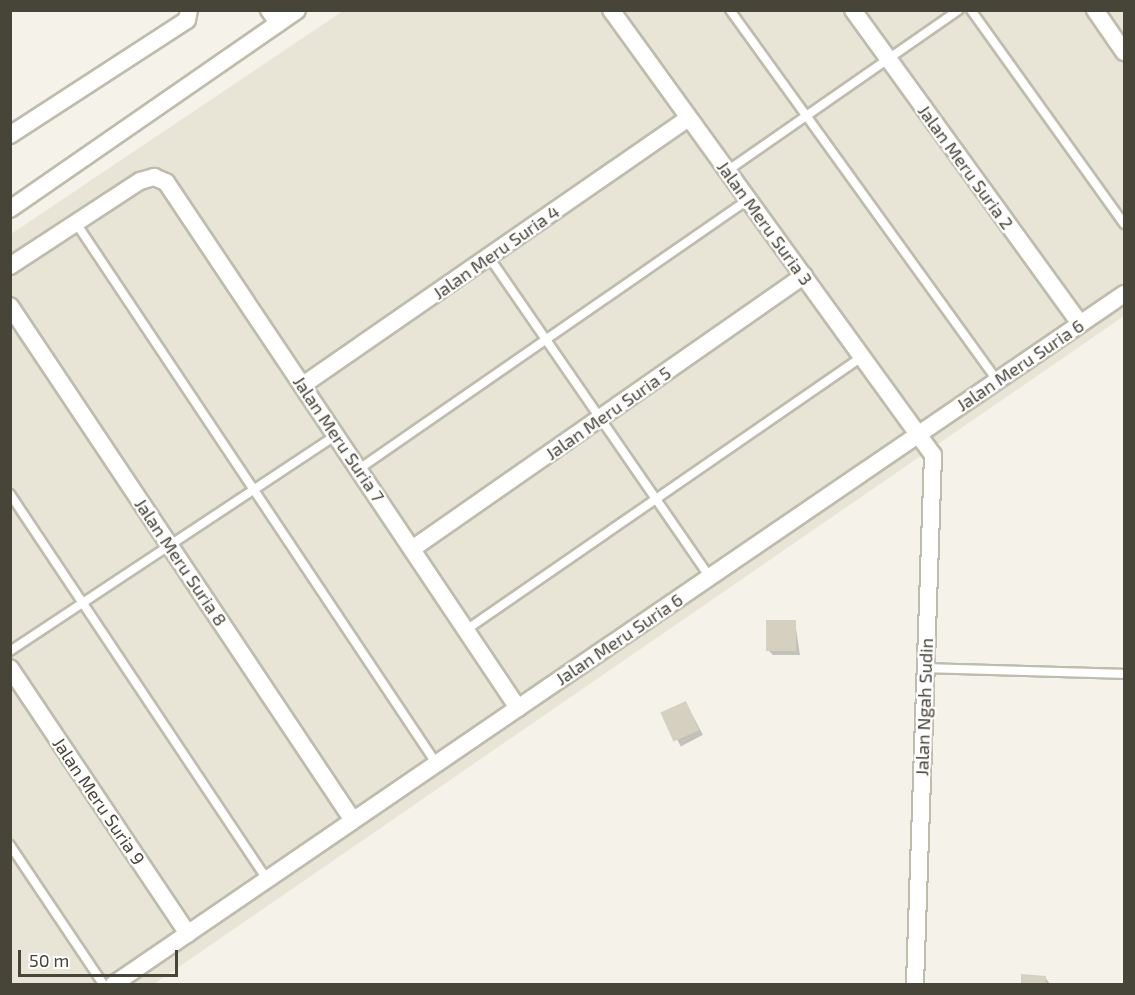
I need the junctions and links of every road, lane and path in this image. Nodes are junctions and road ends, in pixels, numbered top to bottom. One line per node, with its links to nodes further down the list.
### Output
1 (297, 10): 9 (street)
2 (611, 10): 13 (street, Jalan Meru Suria 3)
3 (730, 10): 12 (lane)
4 (853, 10): 11 (street, Jalan Meru Suria 2)
5 (959, 10): 11 (lane)
6 (971, 10): 19 (lane)
7 (1095, 10): 10 (street)
8 (188, 15): 14 (street)
9 (274, 17): 17 (street)
10 (1125, 52)
11 (888, 59): 12 (lane); 25 (street, Jalan Meru Suria 2)
12 (807, 116): 15 (lane); 28 (lane)
13 (689, 118): 15 (street, Jalan Meru Suria 3); 20 (street, Jalan Meru Suria 4)
14 (10, 135)
15 (727, 171): 16 (street, Jalan Meru Suria 3)
16 (748, 200): 22 (street, Jalan Meru Suria 3); 26 (lane)
17 (10, 209)
18 (76, 223): 21 (street); 29 (street, Jalan Meru Suria 7); 34 (lane)
19 (1125, 224)
20 (489, 257): 26 (lane); 29 (street, Jalan Meru Suria 4)
21 (10, 266)
22 (804, 276): 27 (street, Jalan Meru Suria 3); 30 (street, Jalan Meru Suria 5)
23 (1125, 294): 25 (street, Jalan Meru Suria 6)
24 (10, 306): 37 (street, Jalan Meru Suria 8)
25 (1080, 324): 28 (street, Jalan Meru Suria 6)
26 (546, 340): 30 (lane); 33 (lane)
27 (862, 357): 32 (street, Jalan Meru Suria 3); 36 (lane)
28 (998, 381): 32 (street, Jalan Meru Suria 6)
29 (303, 385): 31 (street, Jalan Meru Suria 7)
30 (600, 418): 36 (lane); 38 (street, Jalan Meru Suria 5)
31 (337, 435): 33 (street, Jalan Meru Suria 7); 34 (lane)
32 (919, 435): 39 (street, Jalan Meru Suria 6); 44 (street, Jalan Ngah Sudin)
33 (359, 470): 38 (street, Jalan Meru Suria 7)
34 (254, 490): 37 (lane); 47 (lane)
35 (10, 494): 40 (lane)
36 (656, 499): 39 (lane); 41 (lane)
37 (170, 545): 40 (lane); 48 (street, Jalan Meru Suria 8)
38 (412, 549): 41 (street, Jalan Meru Suria 7)
39 (710, 577): 46 (street, Jalan Meru Suria 6)
40 (84, 603): 42 (lane); 50 (lane)
41 (466, 630): 46 (street, Jalan Meru Suria 7)
42 (10, 651)
43 (10, 668): 51 (street, Jalan Meru Suria 9)
44 (927, 668): 45 (lane); 54 (street, Jalan Ngah Sudin)
45 (1125, 674)
46 (518, 708): 47 (street, Jalan Meru Suria 6)
47 (436, 763): 48 (street, Jalan Meru Suria 6)
48 (352, 819): 50 (street, Jalan Meru Suria 6)
49 (10, 845): 52 (lane)
50 (267, 879): 51 (street, Jalan Meru Suria 6)
51 (188, 934): 53 (street, Jalan Meru Suria 6)
52 (103, 984)
53 (114, 984)
54 (915, 984)

